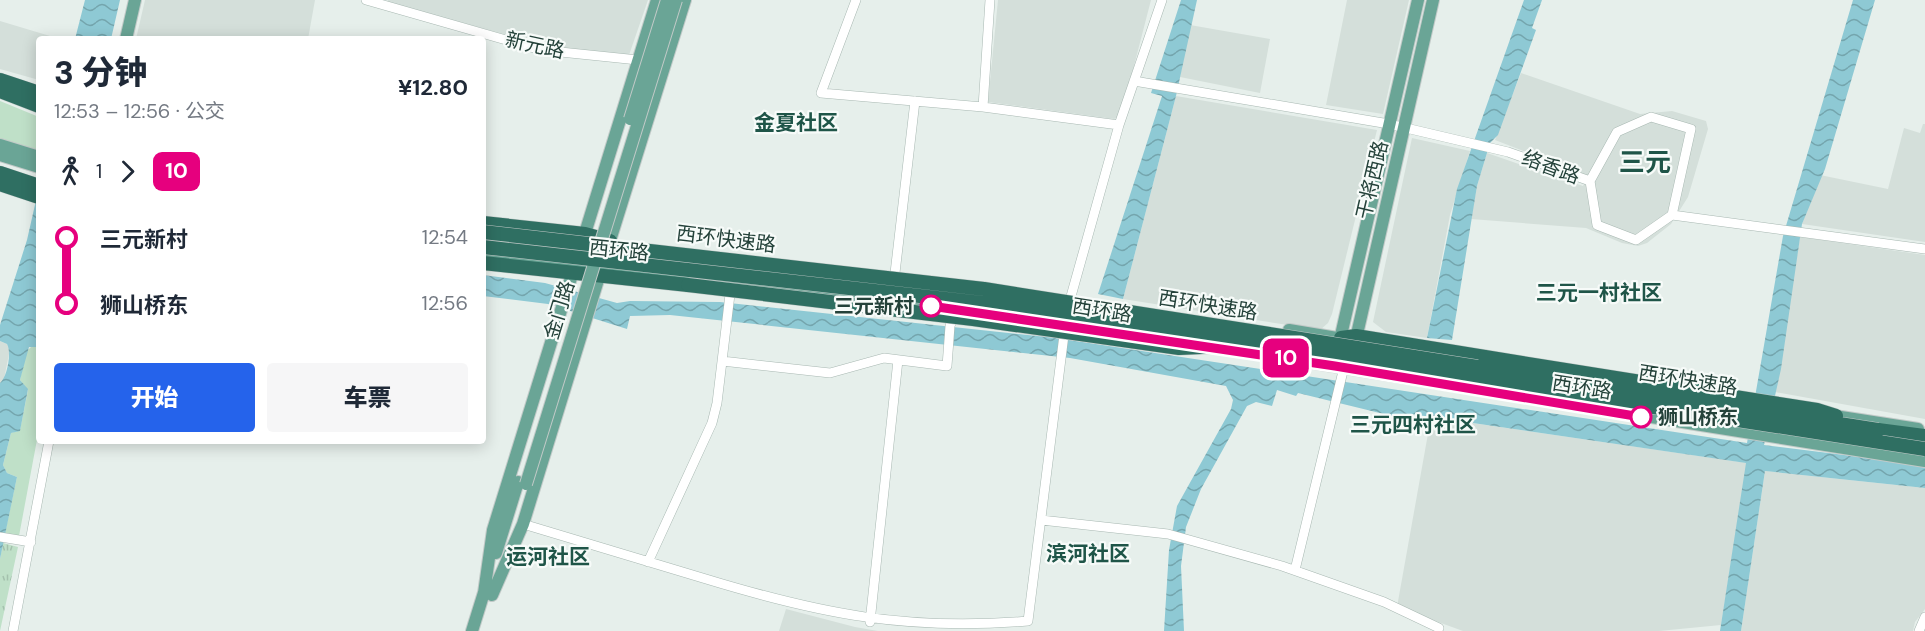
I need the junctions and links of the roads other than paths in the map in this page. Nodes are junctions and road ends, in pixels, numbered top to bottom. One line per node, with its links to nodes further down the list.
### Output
1 (135, 0): 12 (main road)
2 (366, 0): 15 (street, 新元路)
3 (657, 0): 15 (main road)
4 (667, 0): 66 (main road, 金门路, bridge)
5 (676, 0): 66 (main road, 金门路, bridge)
6 (685, 0): 39 (main road)
7 (856, 0): 20 (street)
8 (990, 0): 22 (street)
9 (1162, 0): 17 (street)
10 (1418, 0): 13 (main road, 干将西路)
11 (1433, 0): 14 (main road, 干将西路)
12 (127, 36)
13 (1406, 53): 14 (main road); 23 (main road, 干将西路)
14 (1420, 56): 25 (main road, 干将西路)
15 (638, 60): 38 (main road)
16 (0, 80): 19 (highway)
17 (1134, 81): 23 (street, 络香路); 24 (street)
18 (0, 91): 21 (highway)
19 (36, 92)
20 (915, 101): 22 (street); 47 (street)
21 (36, 104)
22 (983, 107): 24 (street)
23 (1389, 124): 25 (street, 络香路); 56 (main road, 干将西路)
24 (1119, 125): 50 (street)
25 (1404, 128): 31 (street, 络香路); 54 (main road, 干将西路)
26 (0, 145): 28 (main road)
27 (0, 154): 29 (main road)
28 (36, 161)
29 (36, 161)
30 (0, 173): 33 (highway)
31 (1590, 181): 35 (street, 络香路); 35 (street)
32 (0, 184): 34 (highway)
33 (36, 185)
34 (36, 196)
35 (1672, 215): 41 (street)
36 (486, 225): 38 (highway)
37 (486, 232): 60 (highway, 西环快速路, bridge)
38 (584, 236): 39 (highway); 45 (main road)
39 (610, 240): 43 (main road, 西环路); 46 (main road)
40 (486, 247): 55 (highway, 西环快速路, bridge)
41 (1925, 249)
42 (486, 255): 45 (main road, 西环路)
43 (735, 255): 47 (main road, 西环路); 49 (street)
44 (486, 263): 45 (highway)
45 (574, 269): 46 (highway); 73 (main road)
46 (601, 272): 49 (main road, 西环路); 55 (highway, bridge); 68 (main road)
47 (895, 273): 48 (main road, 西环路)
48 (960, 281): 50 (main road, 西环路); 51 (street)
49 (731, 283): 51 (main road, 西环路); 58 (street)
50 (1070, 297): 52 (street); 56 (main road, 西环路)
51 (955, 309): 52 (main road, 西环路); 57 (street)
52 (1064, 331): 53 (main road, 西环路); 67 (street)
53 (1178, 342): 56 (main road); 59 (main road, 西环路)
54 (1355, 344): 56 (highway); 59 (main road, 干将西路); 60 (highway, bridge); 61 (main road, 西环路, bridge)
55 (1258, 345): 64 (highway, 西环快速路, bridge)
56 (1339, 345): 59 (main road, 干将西路)
57 (898, 360): 58 (street); 75 (street)
58 (722, 361): 71 (street)
59 (1343, 370): 65 (main road, 西环路); 72 (street)
60 (1878, 429): 62 (highway, 西环快速路)
61 (1925, 430)
62 (1925, 436)
63 (48, 444): 70 (street)
64 (1925, 449)
65 (1925, 461)
66 (522, 483): 73 (main road, 金门路)
67 (1041, 520): 72 (street); 75 (street)
68 (523, 524): 71 (street); 73 (main road)
69 (0, 537): 70 (street)
70 (31, 542): 77 (street)
71 (648, 562): 75 (street)
72 (1294, 570): 76 (street)
73 (488, 594): 78 (main road, 金门路); 79 (main road, 金门路)
74 (1925, 617): 80 (street)
75 (870, 622)
76 (1438, 628)
77 (13, 631)
78 (472, 631)
79 (480, 631)
80 (1919, 631)

